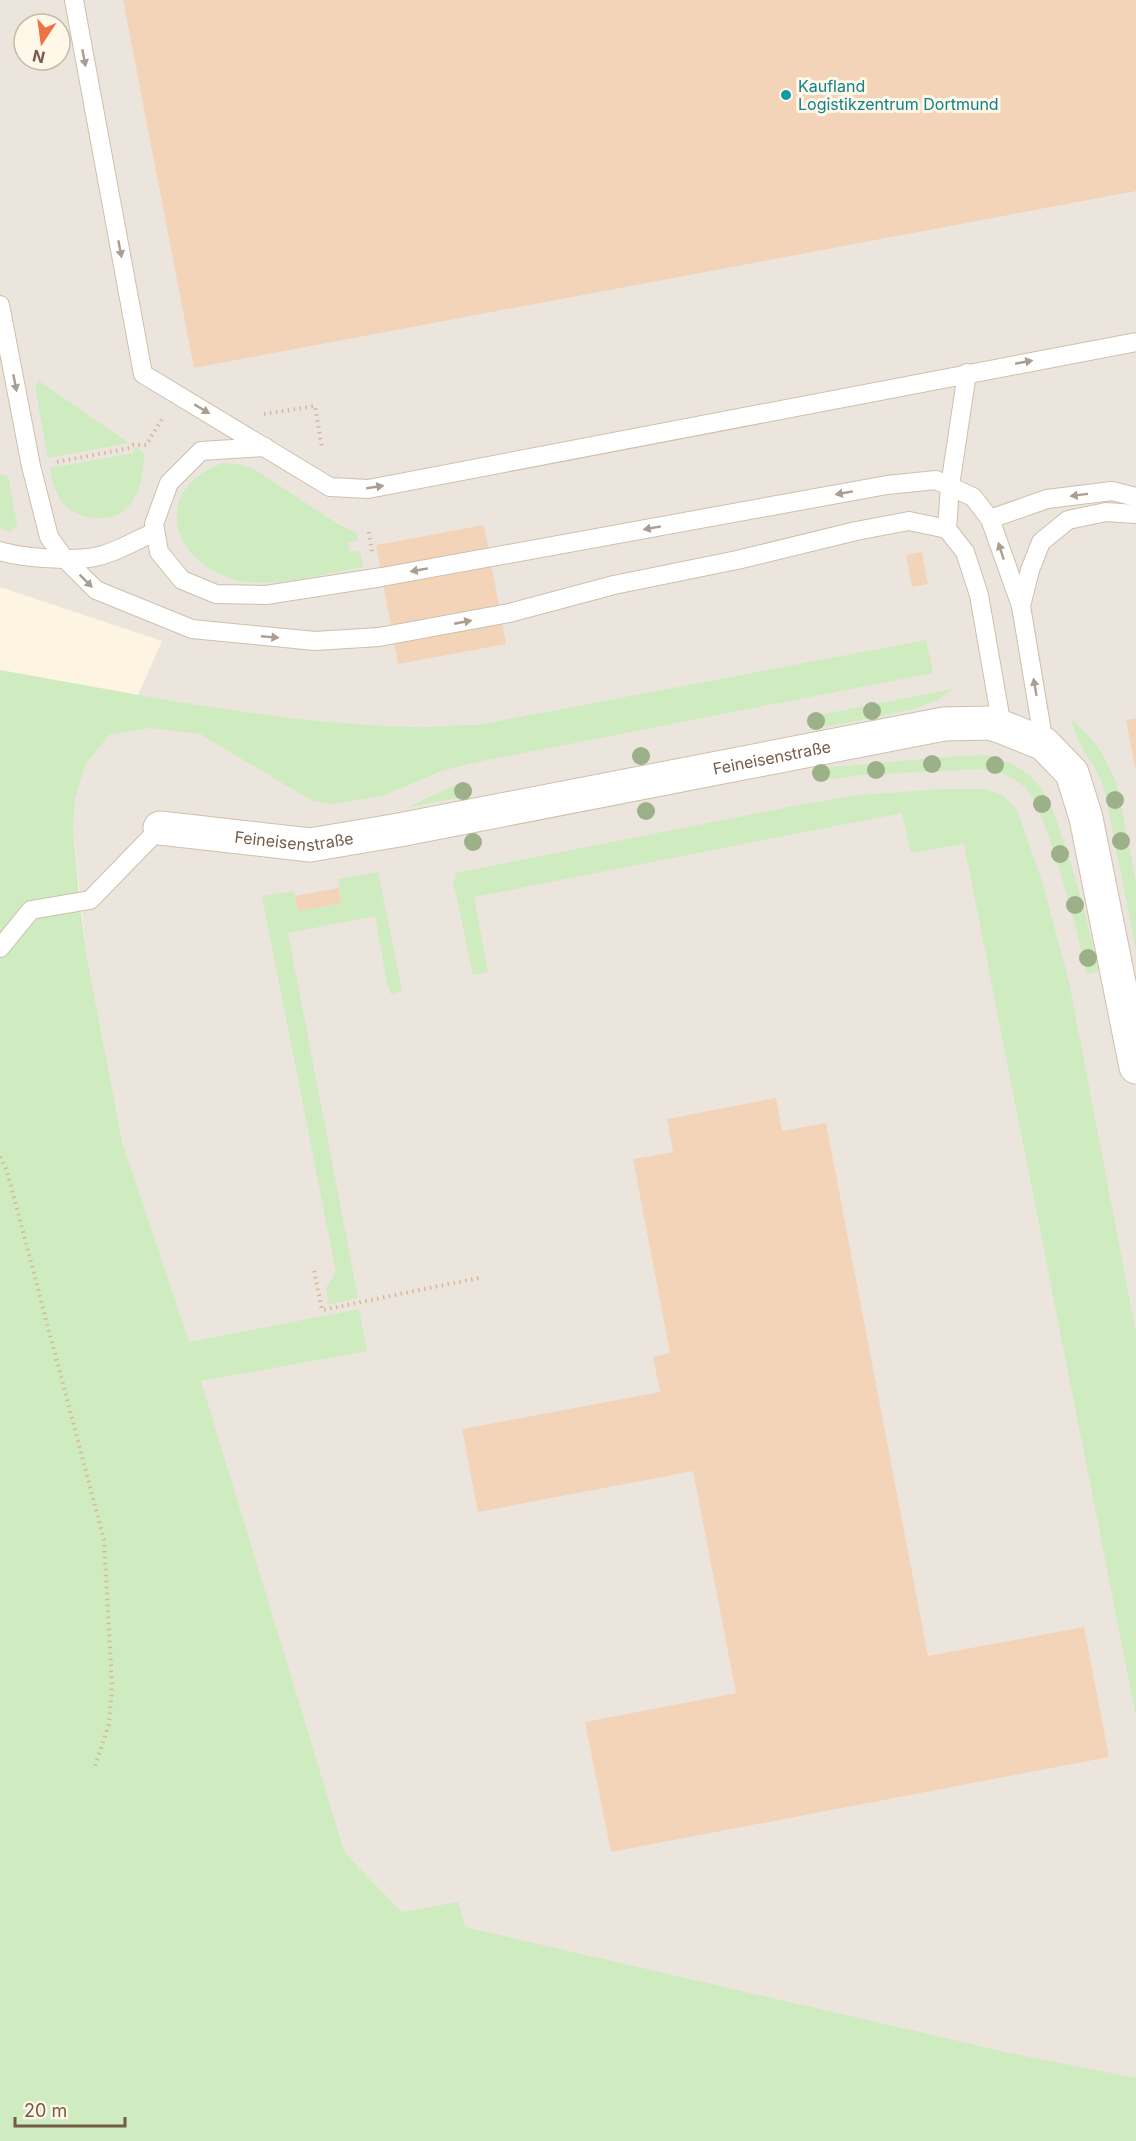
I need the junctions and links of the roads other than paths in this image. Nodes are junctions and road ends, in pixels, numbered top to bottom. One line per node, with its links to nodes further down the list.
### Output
1 (74, 0): 5 (lane, one-way to 5)
2 (0, 305): 13 (lane, one-way to 13)
3 (1136, 342): 4 (lane, one-way to 3)
4 (967, 373): 5 (lane, one-way to 4); 6 (lane)
5 (265, 447): 11 (lane)
6 (950, 486): 9 (lane); 10 (lane); 11 (lane, one-way to 11)
7 (1136, 497): 9 (lane, one-way to 9)
8 (1136, 514): 14 (lane)
9 (990, 519): 14 (lane, one-way to 9)
10 (947, 529): 13 (lane, one-way to 10); 15 (lane)
11 (155, 532): 13 (lane)
12 (0, 551): 13 (lane)
13 (64, 558)
14 (1021, 606): 16 (lane, one-way to 14)
15 (1002, 727): 16 (street, Feineisenstraße); 17 (street, Feineisenstraße)
16 (1044, 744): 19 (street, Feineisenstraße)
17 (160, 828): 18 (lane)
18 (0, 948)
19 (1136, 1067)

